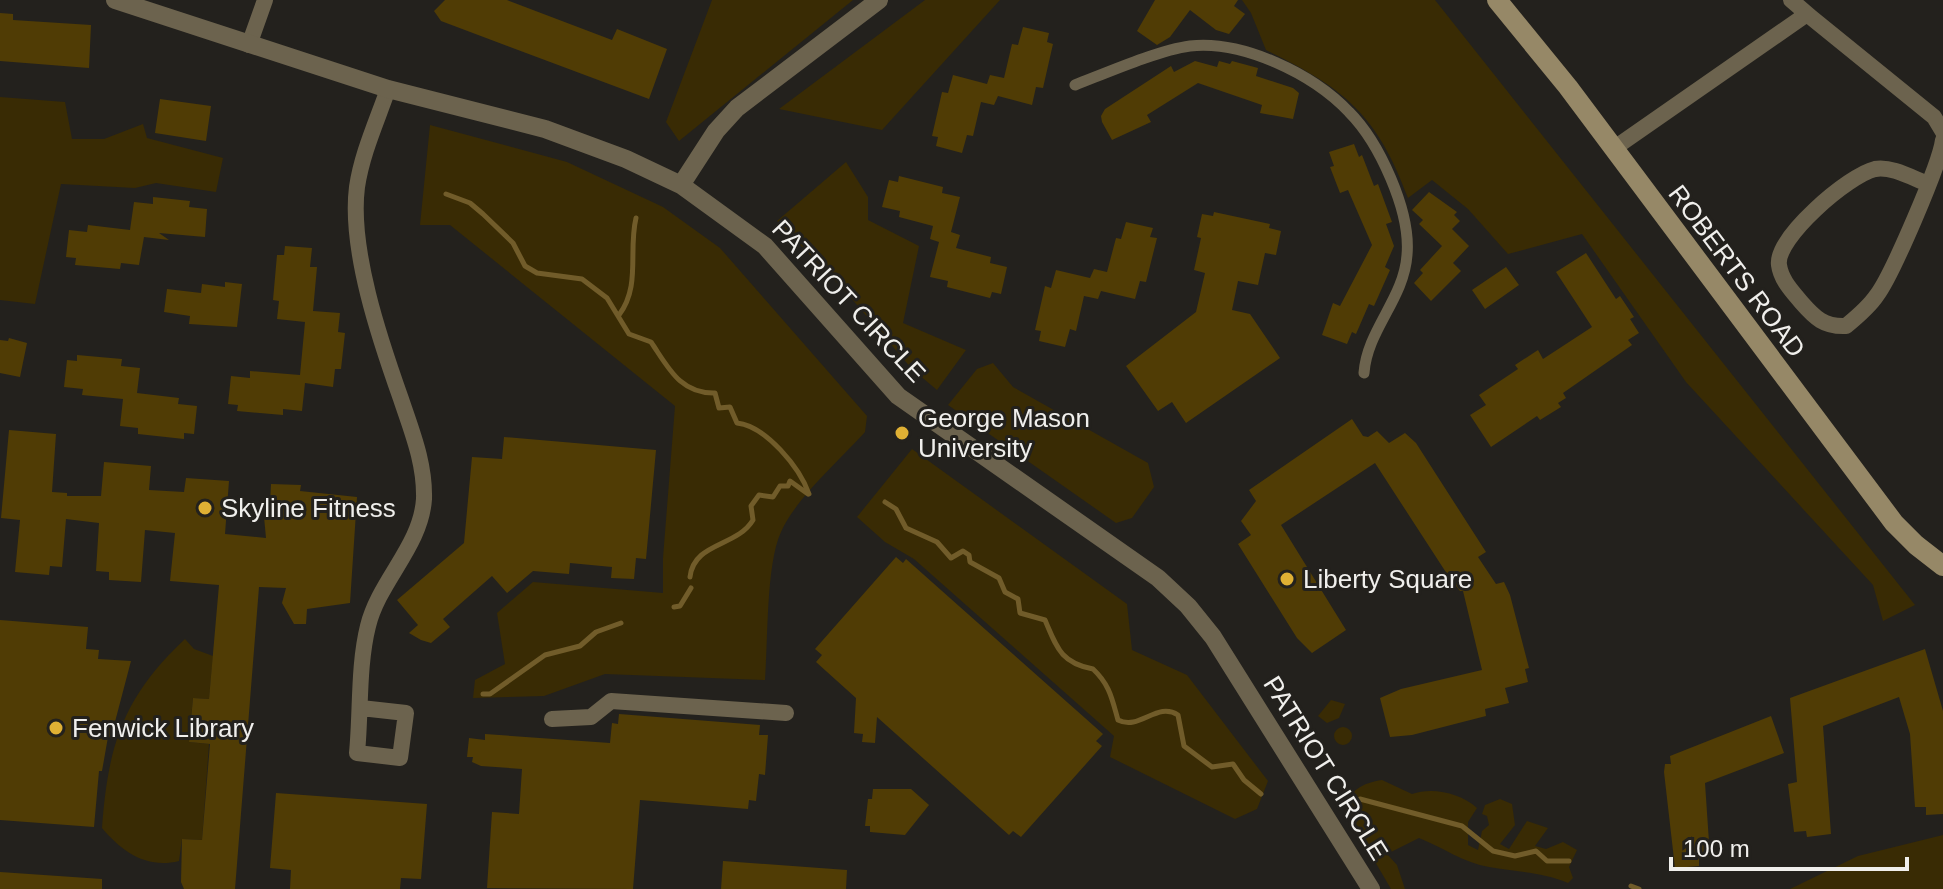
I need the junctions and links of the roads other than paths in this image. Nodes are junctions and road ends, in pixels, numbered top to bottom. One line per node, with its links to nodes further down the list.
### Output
1 (115, 0): 7 (street, PATRIOT CIRCLE)
2 (265, 0): 7 (street)
3 (879, 0): 14 (street)
4 (1497, 0): 12 (main road, ROBERTS ROAD)
5 (1791, 0): 6 (street)
6 (1809, 16): 10 (street); 12 (street)
7 (249, 45): 9 (street, PATRIOT CIRCLE)
8 (1075, 85): 15 (street)
9 (388, 89): 14 (street, PATRIOT CIRCLE); 17 (street)
10 (1943, 132)
11 (1943, 140): 13 (street)
12 (1613, 149): 16 (main road, ROBERTS ROAD)
13 (1928, 184): 13 (street)
14 (681, 185): 20 (street, PATRIOT CIRCLE)
15 (1364, 373)
16 (1943, 566)
17 (361, 708)
18 (786, 713): 19 (street)
19 (552, 719)
20 (1371, 889)

